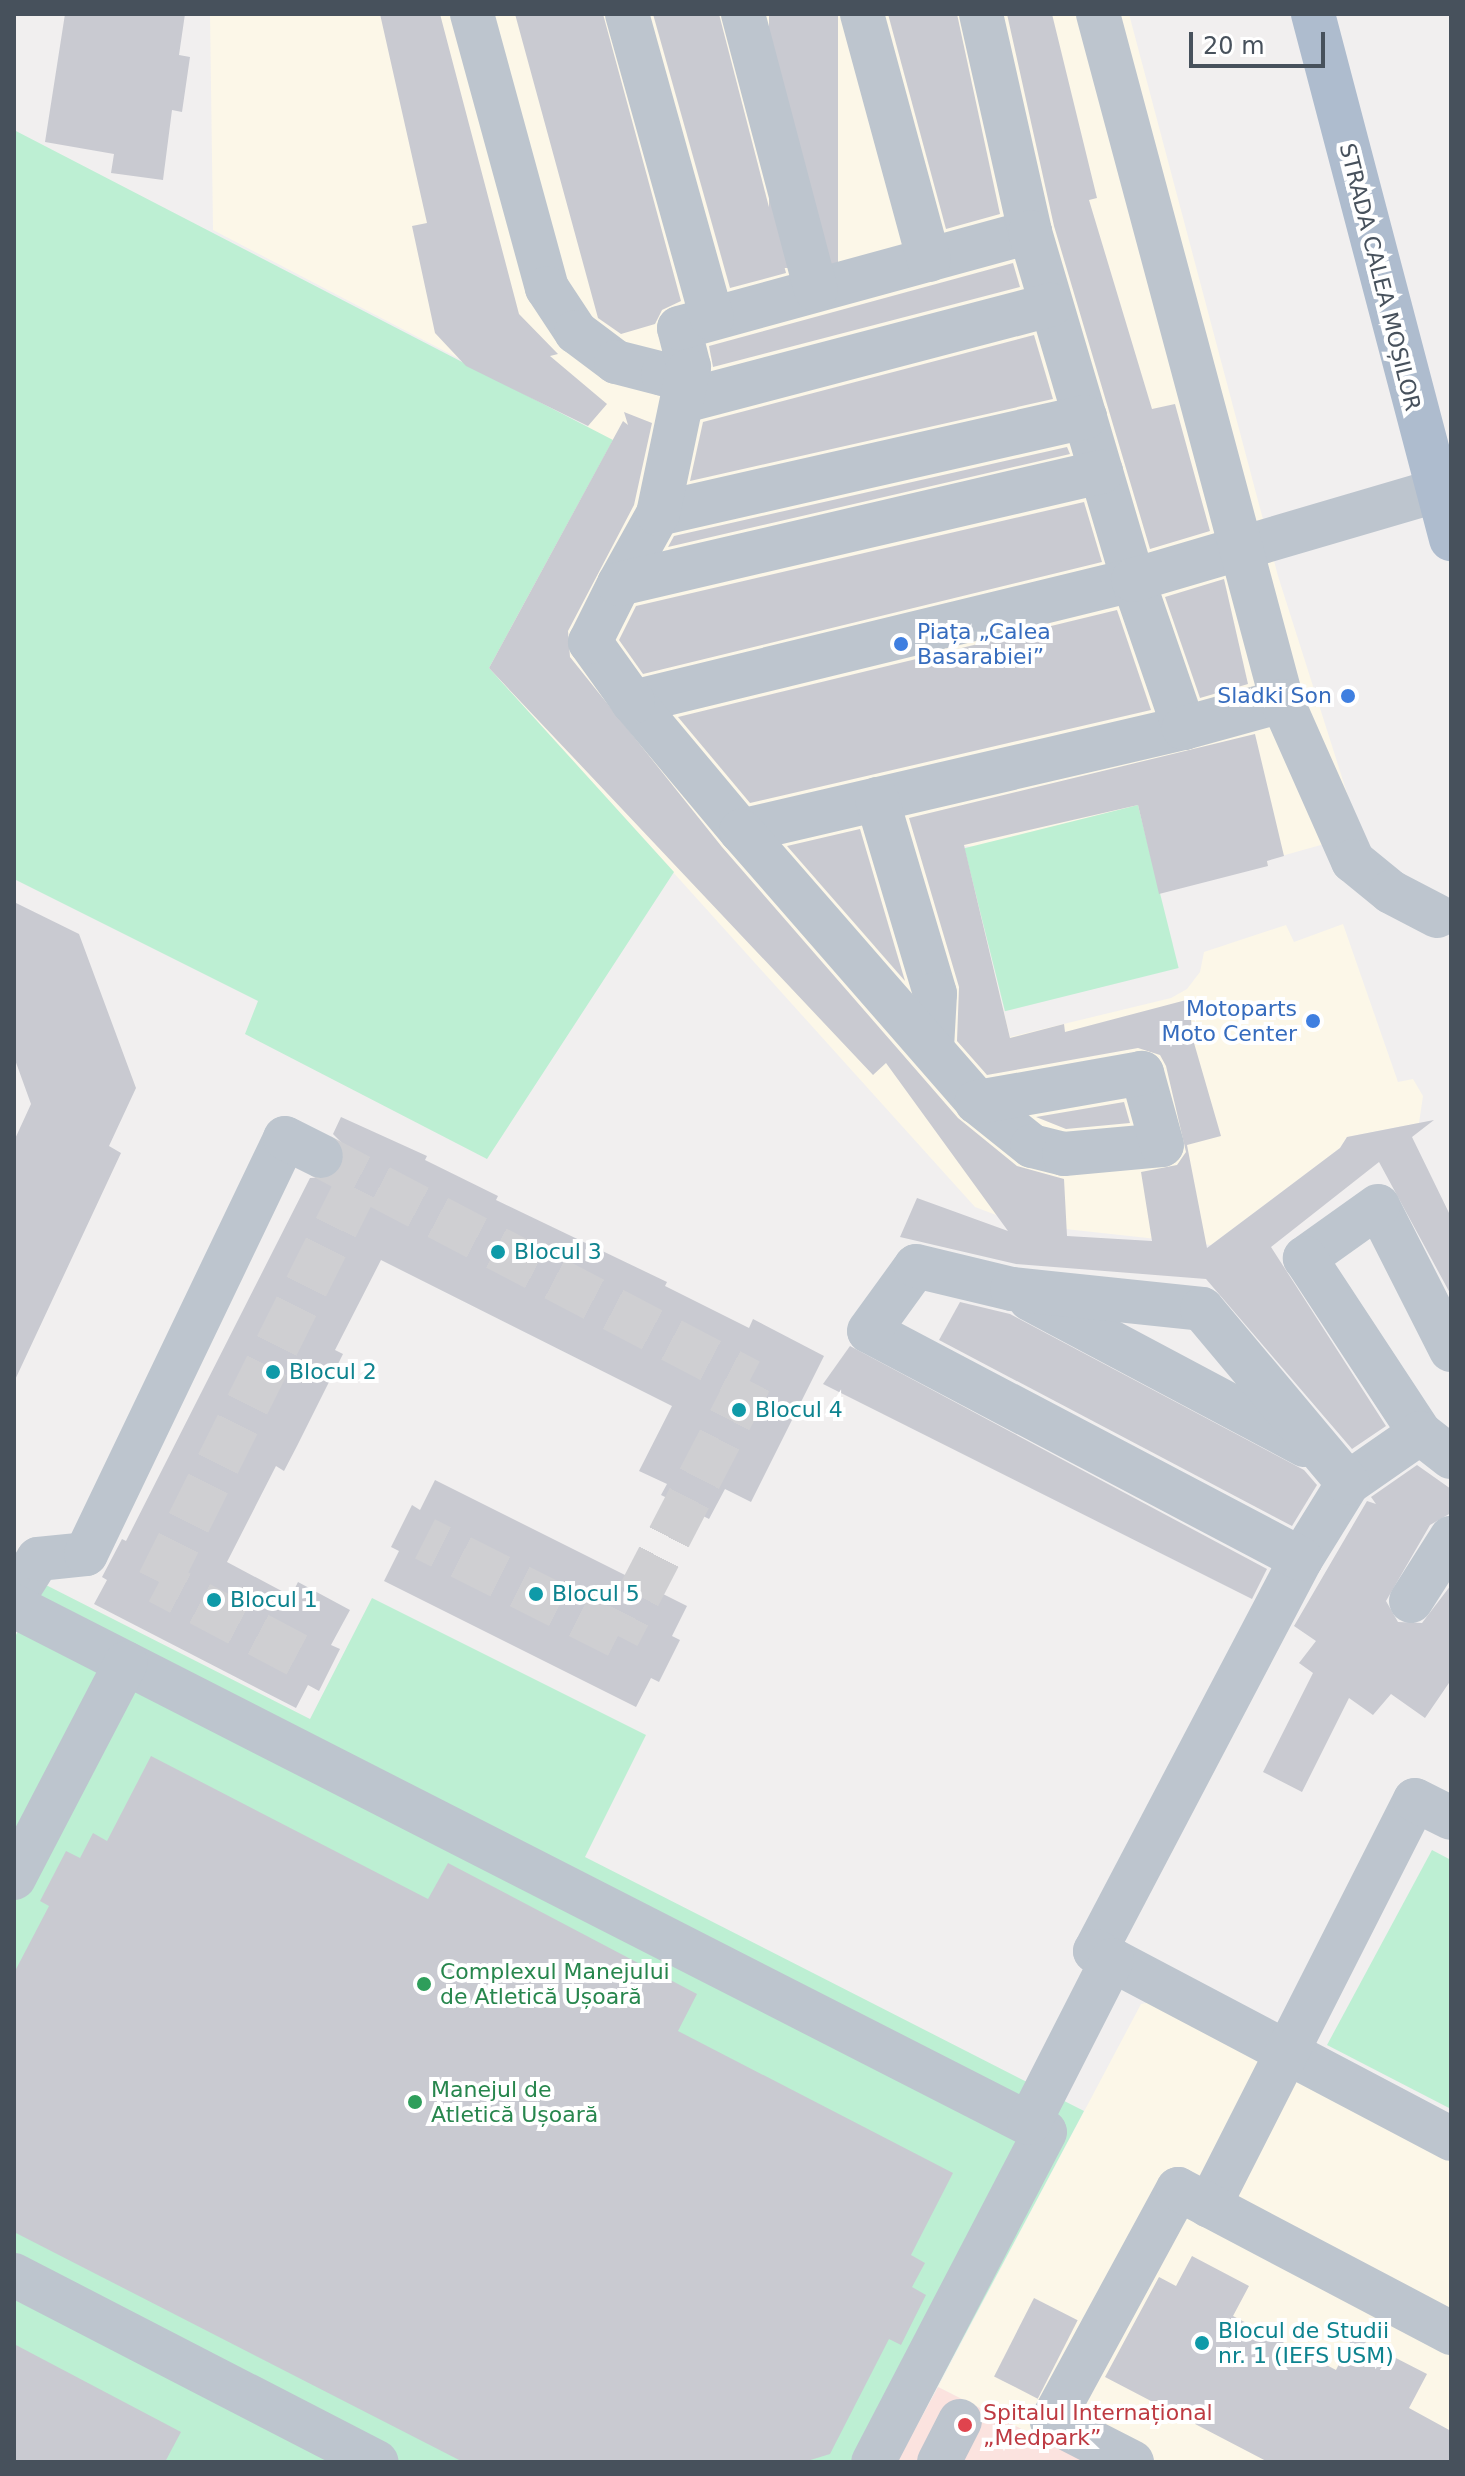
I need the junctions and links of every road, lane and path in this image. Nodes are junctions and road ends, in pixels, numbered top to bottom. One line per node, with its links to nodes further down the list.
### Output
1 (472, 14): 13 (lane)
2 (627, 14): 12 (lane)
3 (743, 14): 10 (lane)
4 (862, 14): 9 (lane)
5 (981, 14): 8 (lane)
6 (1098, 14): 19 (lane)
7 (1313, 14): 16 (main road, STRADA CALEA MOȘILOR)
8 (1030, 232): 9 (lane); 11 (lane)
9 (929, 260): 10 (lane)
10 (816, 290): 12 (lane)
11 (1051, 305): 13 (lane); 14 (lane)
12 (712, 318): 13 (lane)
13 (687, 384): 17 (lane)
14 (1085, 417): 15 (lane); 17 (lane)
15 (1101, 472): 20 (lane); 21 (lane)
16 (1435, 491): 18 (main road, STRADA CALEA MOȘILOR); 19 (lane)
17 (658, 514): 21 (lane)
18 (1451, 539)
19 (1242, 548): 20 (lane); 22 (lane)
20 (1133, 580): 23 (lane); 24 (lane)
21 (619, 584): 23 (lane)
22 (1282, 701): 24 (lane); 27 (lane)
23 (633, 702): 26 (lane)
24 (1184, 728): 25 (lane)
25 (877, 799): 26 (lane); 28 (lane)
26 (741, 831): 28 (lane)
27 (1437, 916)
28 (932, 1047): 29 (lane)
29 (977, 1102)
30 (321, 1156): 37 (lane)
31 (1012, 1289): 34 (lane); 34 (lane); 36 (lane)
32 (1451, 1350): 33 (lane)
33 (1436, 1445): 34 (lane)
34 (1336, 1469): 36 (lane)
35 (1451, 1538): 38 (lane)
36 (1301, 1559): 43 (lane)
37 (14, 1597)
38 (1411, 1601)
39 (14, 1606): 40 (lane)
40 (126, 1663): 42 (lane); 45 (lane)
41 (1451, 1818): 44 (lane)
42 (14, 1878)
43 (1112, 1960): 44 (lane); 45 (lane)
44 (1287, 2051): 46 (lane); 47 (lane)
45 (1029, 2123): 52 (lane)
46 (1451, 2139)
47 (1209, 2206): 49 (lane); 54 (lane)
48 (14, 2275): 51 (lane)
49 (1451, 2333)
50 (960, 2421): 53 (lane)
51 (377, 2462)
52 (873, 2462)
53 (939, 2462)
54 (1132, 2462)

